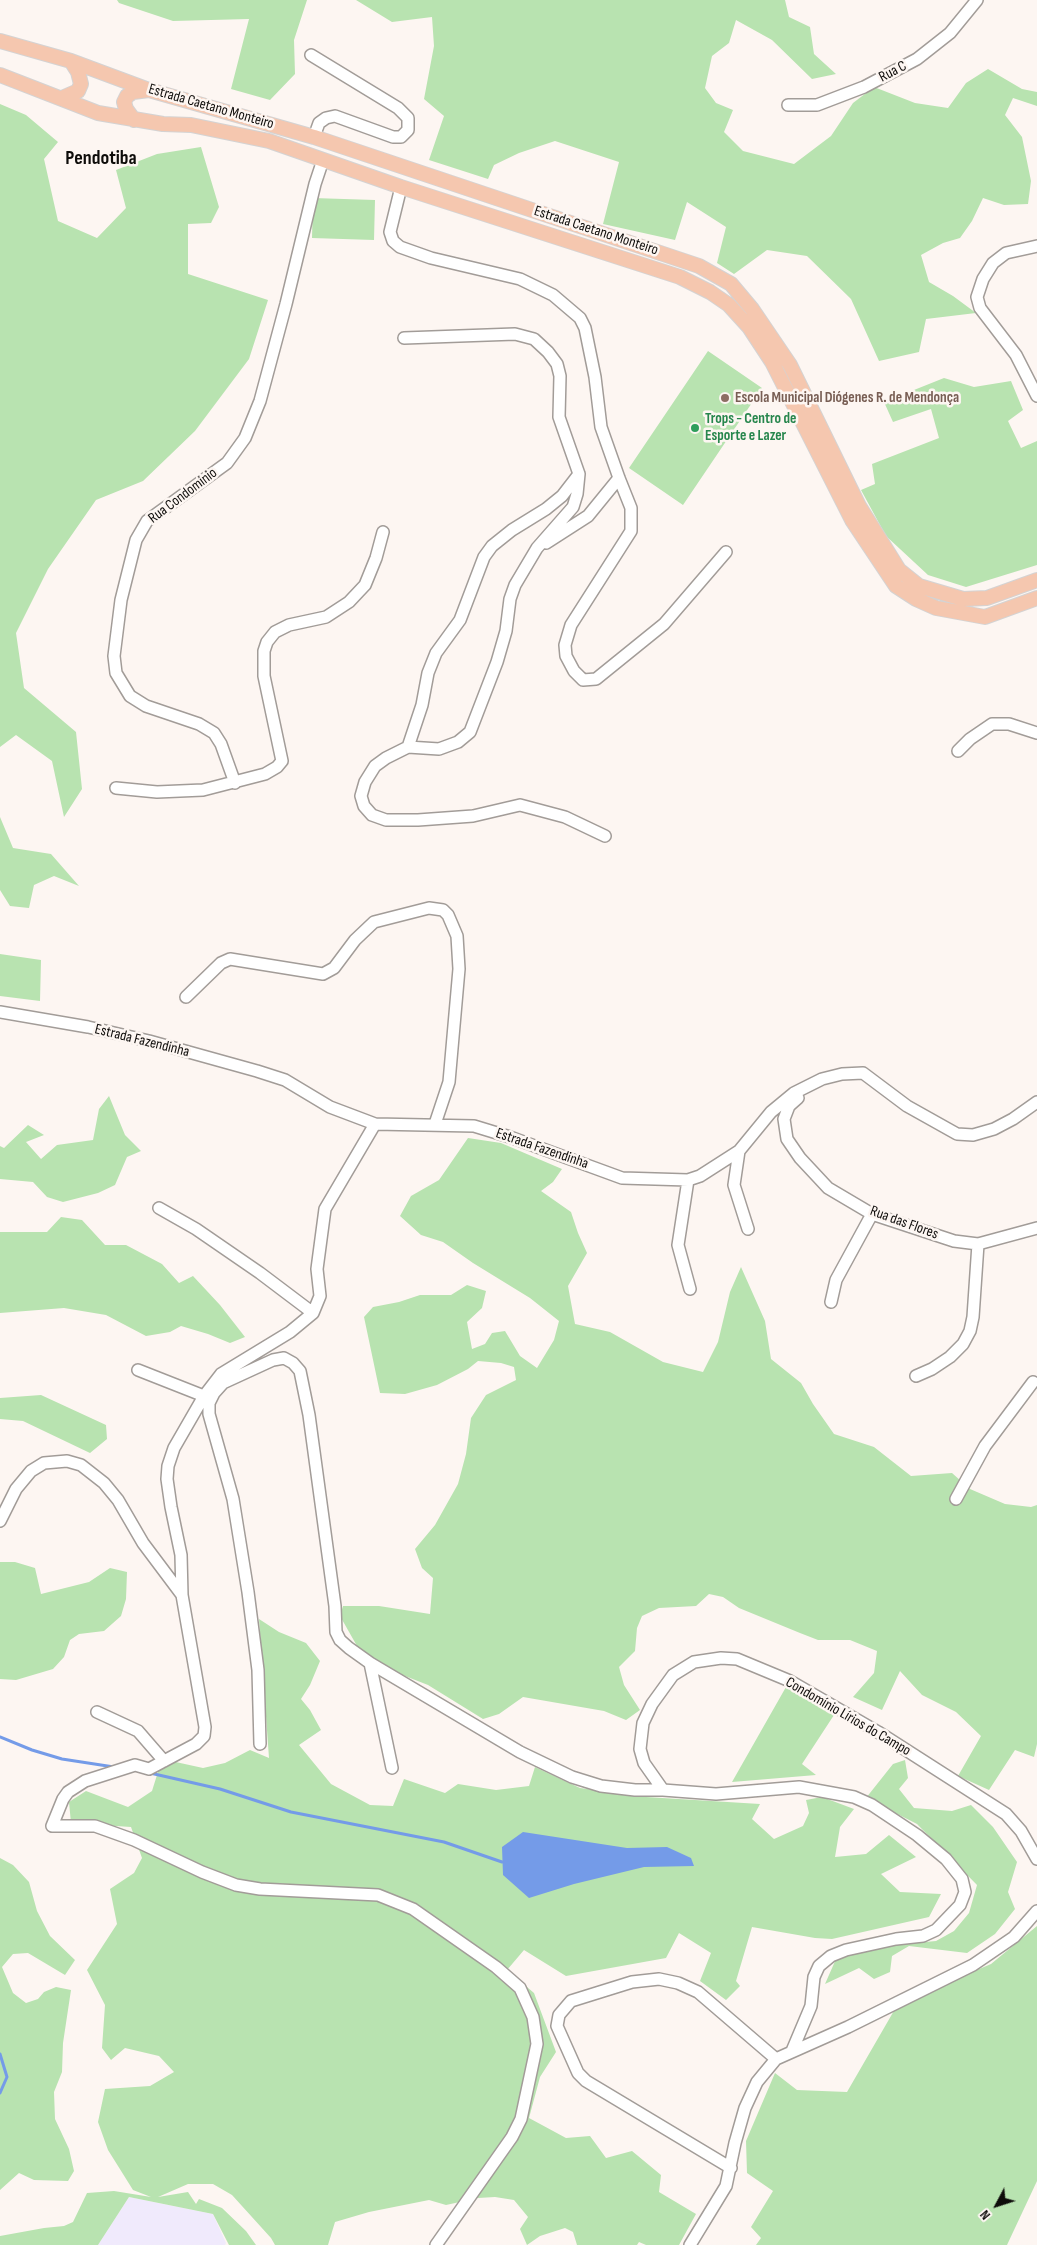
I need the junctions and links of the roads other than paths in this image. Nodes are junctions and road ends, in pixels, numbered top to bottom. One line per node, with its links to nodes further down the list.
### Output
1 (977, 0): 8 (street, Rua C)
2 (0, 41): 4 (main road, Estrada Caetano Monteiro)
3 (311, 54): 10 (street)
4 (71, 61): 6 (main road, Estrada Caetano Monteiro); 7 (main road)
5 (0, 75): 7 (main road, Estrada Caetano Monteiro)
6 (149, 90): 9 (main road); 10 (main road, Estrada Caetano Monteiro)
7 (62, 98): 9 (main road, Estrada Caetano Monteiro)
8 (788, 105)
9 (134, 120): 11 (main road, Estrada Caetano Monteiro)
10 (314, 137): 21 (main road, Estrada Caetano Monteiro)
11 (323, 160): 12 (main road, Estrada Caetano Monteiro); 26 (street, Rua Condomínio)
12 (401, 187): 17 (street); 22 (main road, Estrada Caetano Monteiro)
13 (1037, 246): 15 (street)
14 (404, 338): 16 (street)
15 (1037, 396)
16 (578, 474): 19 (street); 24 (street)
17 (618, 478): 19 (street); 20 (street)
18 (383, 532): 26 (street)
19 (537, 548): 24 (street)
20 (726, 552)
21 (1037, 580)
22 (1037, 598)
23 (1037, 733): 25 (street)
24 (408, 747): 28 (street)
25 (958, 751)
26 (235, 783): 27 (street)
27 (116, 788)
28 (605, 836)
29 (186, 997): 34 (street)
30 (0, 1012): 33 (street, Estrada Fazendinha)
31 (842, 1074): 32 (street, Estrada Fazendinha); 35 (street, Estrada Fazendinha); 38 (street, Rua das Flores)
32 (1037, 1102)
33 (374, 1124): 34 (street, Estrada Fazendinha); 44 (street)
34 (435, 1124): 36 (street, Estrada Fazendinha)
35 (739, 1151): 36 (street, Estrada Fazendinha); 40 (street)
36 (688, 1180): 42 (street)
37 (159, 1208): 44 (street)
38 (872, 1214): 41 (street, Rua das Flores); 43 (street)
39 (1037, 1228): 41 (street, Rua das Flores)
40 (748, 1229)
41 (978, 1244): 46 (street)
42 (690, 1290)
43 (831, 1302)
44 (313, 1312): 48 (street)
45 (138, 1370): 48 (street)
46 (916, 1376)
47 (1036, 1381): 49 (street)
48 (204, 1396): 51 (street)
49 (956, 1499)
50 (0, 1521): 51 (street)
51 (182, 1595): 55 (street)
52 (370, 1663): 54 (street); 56 (street); 57 (street)
53 (97, 1712): 55 (street)
54 (260, 1744)
55 (164, 1761): 63 (street)
56 (392, 1768)
57 (663, 1790): 58 (street, Condomínio Lírios do Campo); 60 (street)
58 (1037, 1859)
59 (1037, 1911): 60 (street)
60 (792, 2051): 61 (street)
61 (776, 2059): 62 (street); 62 (street)
62 (731, 2168): 64 (street)
63 (436, 2245)
64 (690, 2245)

